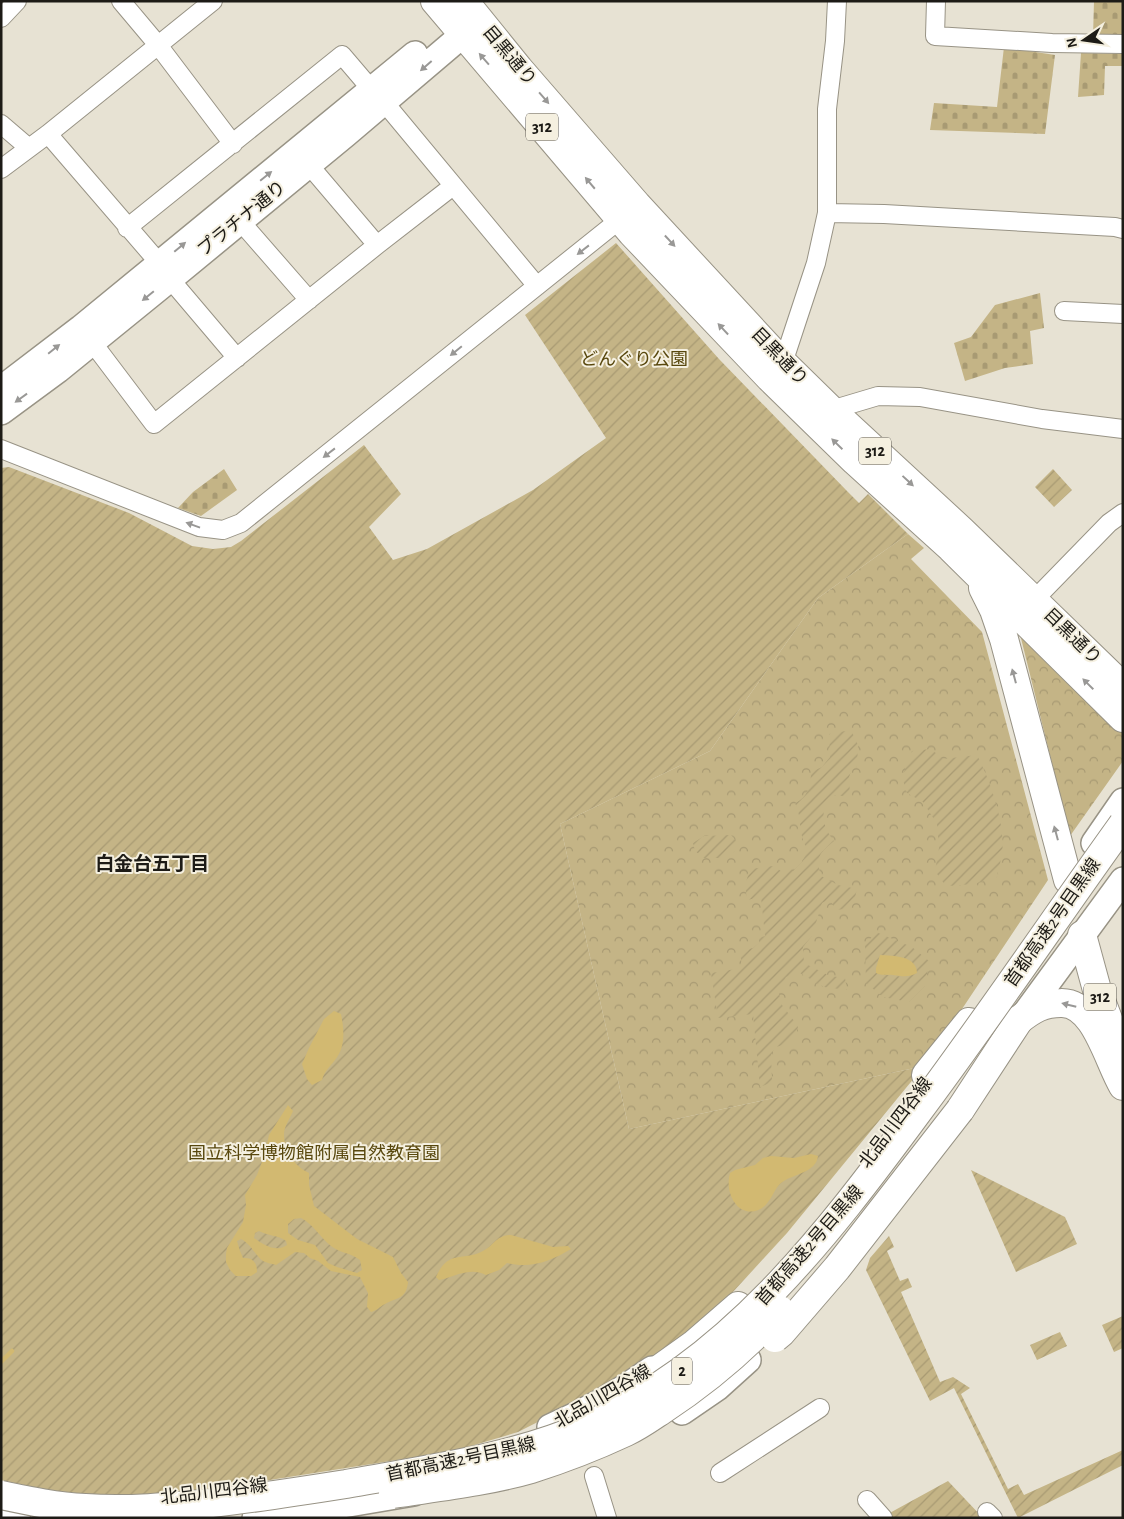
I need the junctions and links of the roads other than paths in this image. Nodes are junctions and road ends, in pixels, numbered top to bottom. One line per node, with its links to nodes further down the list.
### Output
1 (17, 1): 8 (street)
2 (121, 1): 10 (street)
3 (213, 1): 10 (street)
4 (435, 1): 7 (main road, 目黒通り / 312)
5 (837, 1): 20 (street)
6 (936, 1): 9 (street)
7 (465, 17): 11 (main road, プラチナ通り); 19 (main road, 目黒通り / 312)
8 (1, 18)
9 (1123, 44)
10 (158, 45): 13 (street); 14 (street)
11 (378, 96): 14 (street); 16 (main road, プラチナ通り); 18 (street); 21 (main road, プラチナ通り, one-way to 11)
12 (1, 124): 15 (street)
13 (48, 134): 15 (street); 22 (street)
14 (233, 144): 22 (street)
15 (29, 148): 17 (street)
16 (308, 165): 21 (main road, プラチナ通り); 24 (street)
17 (1, 169)
18 (453, 186): 24 (street); 26 (street)
19 (629, 213): 26 (street, one-way to 26); 32 (main road, 目黒通り / 312, one-way to 32); 39 (main road, 目黒通り / 312, one-way to 19)
20 (827, 213): 23 (street); 32 (street)
21 (234, 214): 25 (main road, プラチナ通り); 27 (street)
22 (127, 228): 25 (street)
23 (1123, 229)
24 (377, 245): 27 (street)
25 (165, 271): 30 (main road, プラチナ通り, one-way to 30); 31 (street); 33 (main road, プラチナ通り, one-way to 25)
26 (537, 286): 37 (street, one-way to 37)
27 (309, 300): 31 (street)
28 (1064, 311): 29 (street)
29 (1123, 314)
30 (92, 342): 31 (street); 35 (main road, プラチナ通り, one-way to 35)
31 (236, 358)
32 (783, 363): 34 (main road, 目黒通り / 312)
33 (1, 389)
34 (832, 410): 36 (street); 40 (main road, 目黒通り / 312, one-way to 40)
35 (1, 412)
36 (1123, 430)
37 (1, 449)
38 (1123, 513): 40 (street)
39 (951, 548): 42 (main road, 目黒通り / 312, one-way to 39); 46 (main road, 目黒通り / 312, one-way to 39)
40 (1034, 600): 41 (main road, 目黒通り / 312)
41 (1123, 687)
42 (1123, 718)
43 (1123, 801): 46 (main road, 北品川四谷線)
44 (1123, 824): 54 (main road, 首都高速2号目黒線 / 2, bridge)
45 (1123, 854): 54 (main road, 首都高速2号目黒線 / 2, bridge)
46 (1068, 880): 49 (main road, 北品川四谷線)
47 (1123, 880): 48 (main road, 北品川四谷線)
48 (1082, 935): 50 (main road, 北品川四谷線); 51 (main road, 312)
49 (976, 1013): 54 (main road, bridge); 57 (main road, 北品川四谷線)
50 (1019, 1020): 52 (main road, one-way to 50); 54 (main road, bridge); 61 (main road, 北品川四谷線)
51 (1123, 1058)
52 (1123, 1086)
53 (820, 1408): 55 (street)
54 (562, 1447): 58 (main road, 首都高速2号目黒線 / 2, bridge); 63 (main road, 首都高速2号目黒線 / 2, bridge)
55 (720, 1473)
56 (594, 1476): 65 (street)
57 (1, 1486)
58 (1, 1495)
59 (867, 1500): 66 (street)
60 (1, 1514): 62 (main road)
61 (302, 1515): 64 (main road, 北品川四谷線)
62 (16, 1518)
63 (228, 1518)
64 (255, 1518)
65 (607, 1518)
66 (883, 1518)

